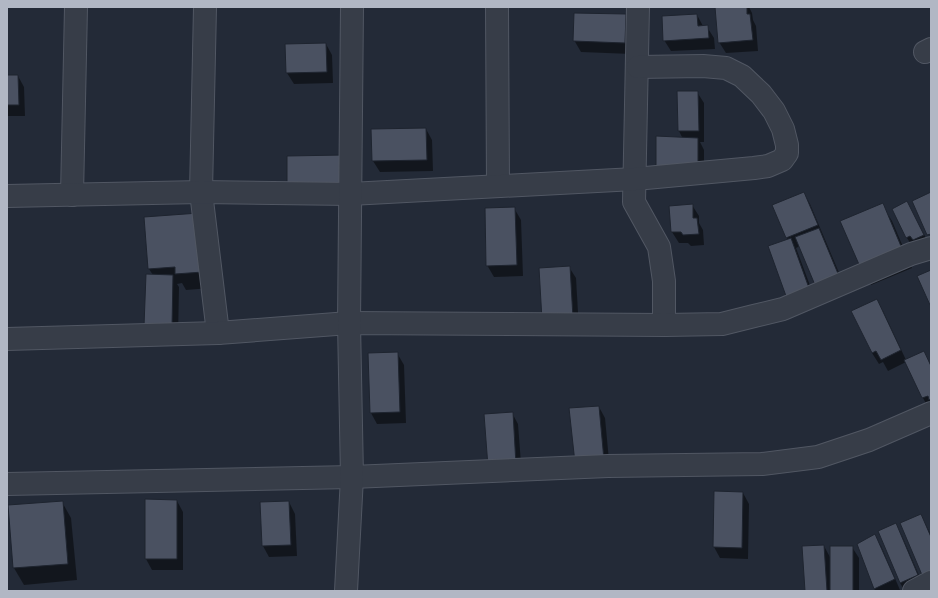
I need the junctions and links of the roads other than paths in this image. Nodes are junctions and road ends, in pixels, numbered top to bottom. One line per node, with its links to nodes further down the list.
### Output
1 (76, 7): 10 (street)
2 (205, 7): 9 (street)
3 (352, 7): 11 (street)
4 (497, 7): 8 (street)
5 (638, 7): 6 (street)
6 (638, 67): 7 (street); 7 (street)
7 (635, 179): 8 (street); 15 (street)
8 (498, 186): 11 (street)
9 (201, 192): 10 (street); 11 (street); 16 (street)
10 (72, 194): 12 (street)
11 (350, 194): 14 (street)
12 (7, 196)
13 (931, 248): 15 (street)
14 (349, 323): 15 (street); 16 (street); 19 (street)
15 (664, 325)
16 (218, 333): 17 (street)
17 (7, 339)
18 (931, 413): 19 (street)
19 (352, 477): 20 (street); 22 (street)
20 (7, 484)
21 (931, 582): 23 (street)
22 (346, 591)
23 (914, 591)

